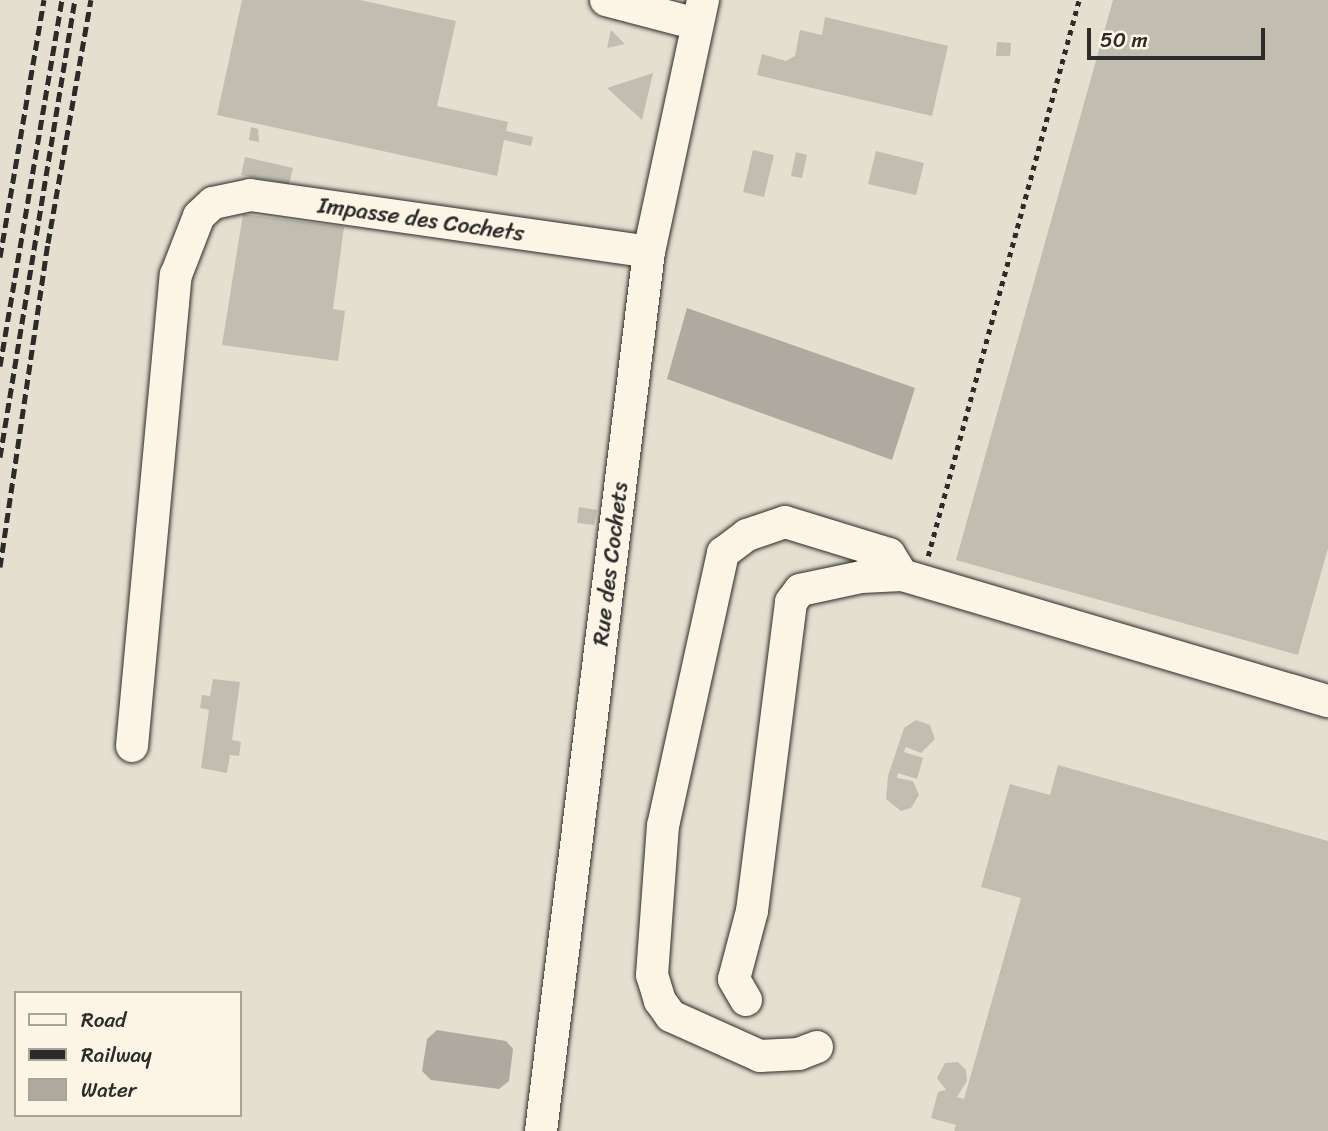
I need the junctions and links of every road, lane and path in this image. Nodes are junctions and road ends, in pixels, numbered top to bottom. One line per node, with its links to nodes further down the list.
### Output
1 (606, 0): 3 (street)
2 (1079, 0): 5 (path)
3 (700, 12): 4 (street, Rue des Cochets)
4 (649, 252): 7 (street, Impasse des Cochets); 10 (street, Rue des Cochets)
5 (911, 578): 6 (street); 8 (street); 9 (street)
6 (1328, 701)
7 (132, 746)
8 (746, 1000)
9 (817, 1047)
10 (541, 1131)

